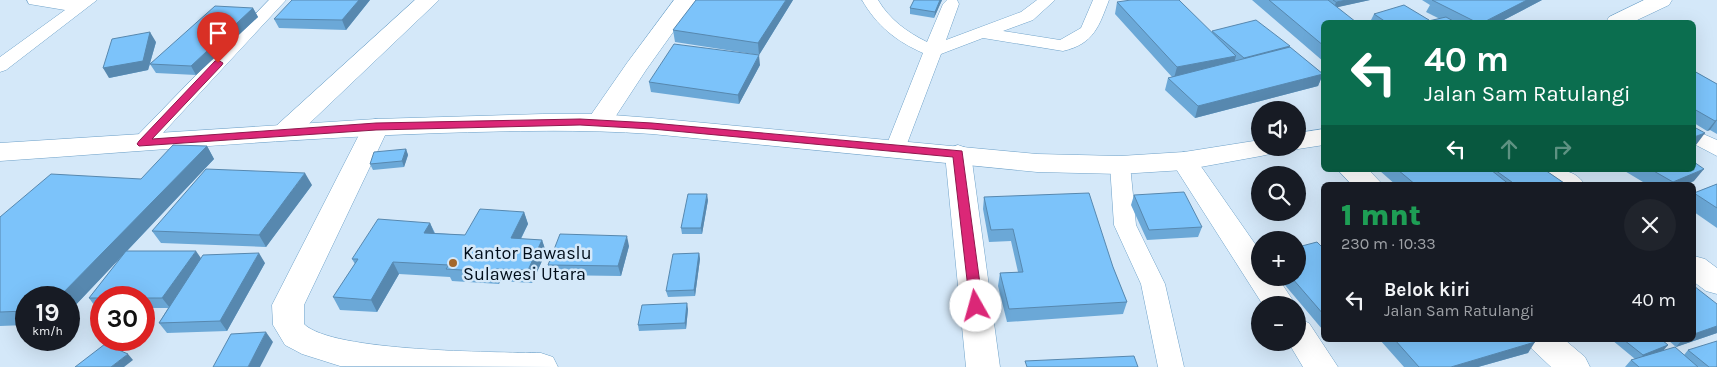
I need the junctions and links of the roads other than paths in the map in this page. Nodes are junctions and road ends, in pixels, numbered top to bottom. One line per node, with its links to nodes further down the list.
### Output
1 (35, 0): 9 (lane)
2 (278, 0): 19 (lane)
3 (428, 0): 17 (main road)
4 (685, 0): 15 (main road)
5 (870, 0): 13 (lane)
6 (1047, 0): 12 (lane)
7 (1101, 0): 12 (lane)
8 (1661, 0): 11 (main road)
9 (84, 3): 14 (lane)
10 (951, 4): 13 (lane)
11 (1621, 20)
12 (981, 33): 13 (lane)
13 (933, 51): 20 (lane)
14 (0, 66)
15 (599, 122): 16 (main road); 20 (main road)
16 (376, 127): 17 (main road); 36 (main road)
17 (285, 132): 19 (main road)
18 (1696, 137): 21 (lane)
19 (142, 144): 23 (main road)
20 (895, 149): 24 (main road)
21 (1717, 149)
22 (1251, 150): 25 (main road)
23 (0, 152)
24 (958, 154): 26 (main road); 37 (main road)
25 (1184, 161): 26 (main road); 31 (main road)
26 (1120, 165): 38 (lane)
27 (1354, 172): 29 (main road)
28 (1551, 172): 30 (main road)
29 (1366, 182)
30 (1566, 182)
31 (1251, 261)
32 (1696, 269): 33 (main road)
33 (1717, 283)
34 (1545, 342): 40 (main road)
35 (1306, 344): 39 (main road)
36 (541, 367)
37 (984, 367)
38 (1171, 367)
39 (1321, 367)
40 (1573, 367)

